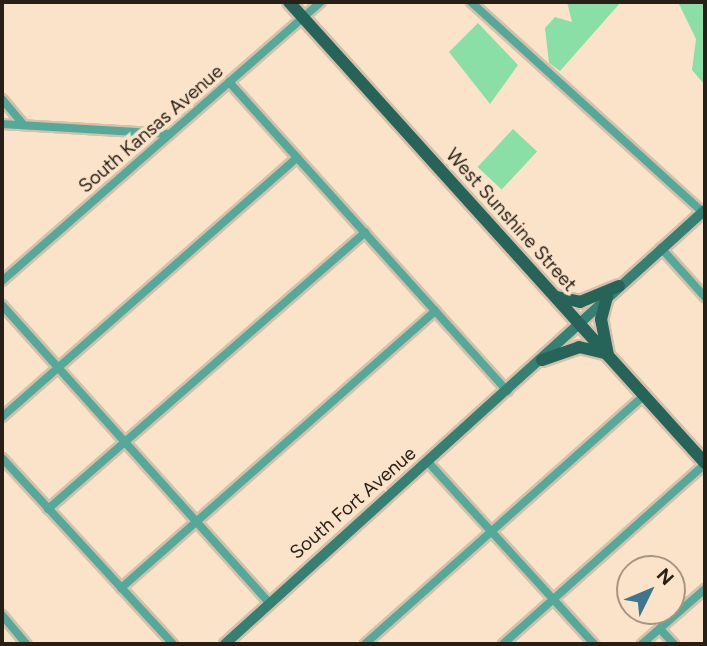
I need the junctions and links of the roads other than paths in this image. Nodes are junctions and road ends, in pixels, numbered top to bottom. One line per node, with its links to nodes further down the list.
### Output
1 (289, 2): 4 (main road, West Sunshine Street)
2 (321, 2): 4 (street, South Kansas Avenue)
3 (471, 2): 11 (street)
4 (303, 18): 5 (street, South Kansas Avenue); 16 (main road, West Sunshine Street)
5 (229, 82): 9 (street, South Kansas Avenue); 10 (street)
6 (2, 99): 8 (street)
7 (2, 124): 8 (street)
8 (24, 124): 9 (street)
9 (170, 134): 14 (street, South Kansas Avenue)
10 (297, 158): 12 (street); 24 (street)
11 (704, 211): 13 (street, South Fort Avenue)
12 (365, 232): 20 (street); 28 (street)
13 (661, 248): 15 (street, South Fort Avenue); 18 (street)
14 (2, 281)
15 (619, 286): 16 (main road); 17 (street, South Fort Avenue)
16 (546, 288): 21 (main road, West Sunshine Street)
17 (607, 297): 21 (street, South Fort Avenue); 22 (main road)
18 (705, 297)
19 (2, 305): 24 (street)
20 (435, 311): 25 (street); 33 (street)
21 (579, 324): 22 (main road, West Sunshine Street); 23 (street, South Fort Avenue)
22 (608, 355): 23 (main road); 26 (main road, West Sunshine Street)
23 (542, 360): 25 (street, South Fort Avenue)
24 (58, 367): 27 (street); 28 (street)
25 (507, 391): 30 (street, South Fort Avenue)
26 (644, 395): 31 (main road, West Sunshine Street); 34 (street)
27 (2, 417)
28 (126, 442): 32 (street); 33 (street)
29 (2, 458): 32 (street)
30 (427, 461): 34 (street); 38 (street, South Fort Avenue)
31 (705, 463): 37 (street)
32 (48, 509): 35 (street)
33 (196, 521): 35 (street); 38 (street)
34 (492, 534): 37 (street); 44 (street)
35 (121, 588): 42 (street)
36 (705, 589): 40 (street)
37 (554, 600): 45 (street); 46 (street)
38 (270, 603): 43 (street, South Fort Avenue)
39 (2, 615): 41 (street)
40 (660, 629): 47 (street); 48 (street)
41 (26, 644)
42 (173, 644)
43 (225, 644)
44 (365, 644)
45 (503, 644)
46 (594, 644)
47 (642, 644)
48 (674, 644)

